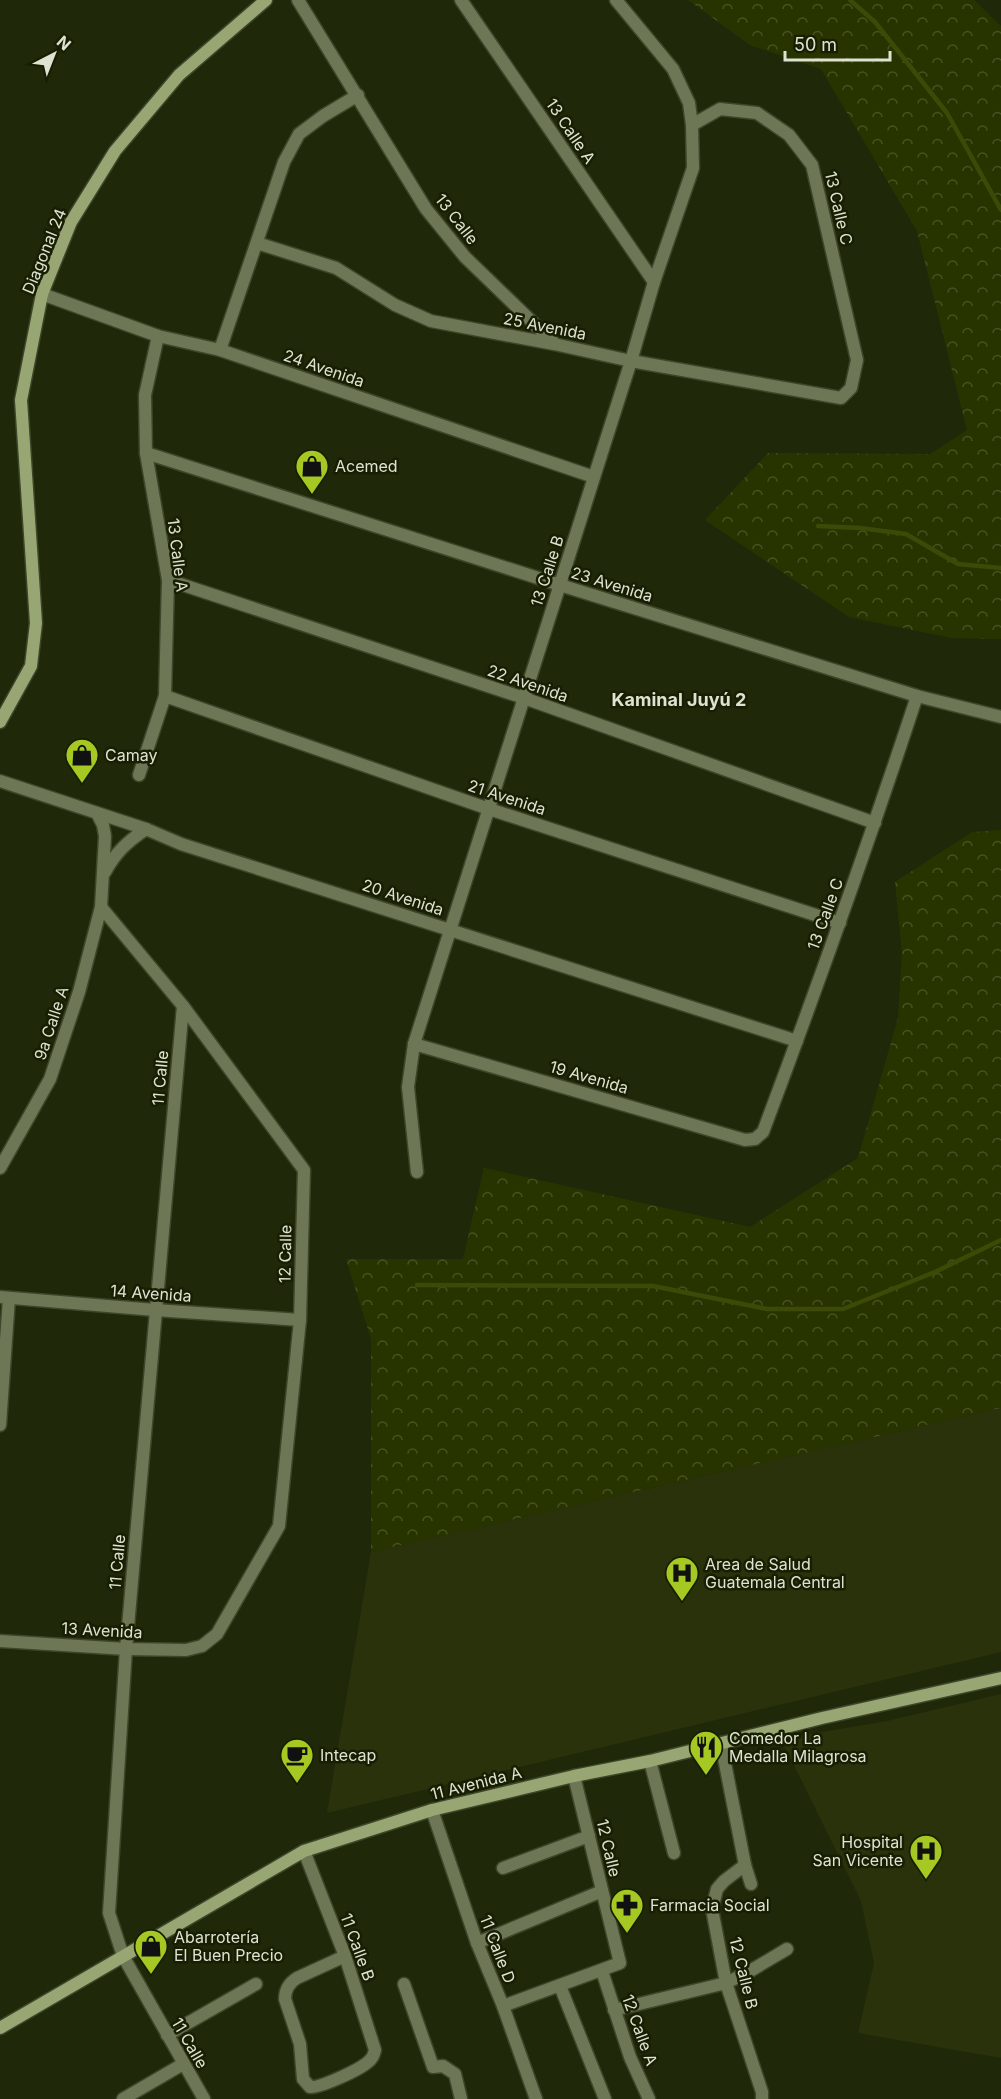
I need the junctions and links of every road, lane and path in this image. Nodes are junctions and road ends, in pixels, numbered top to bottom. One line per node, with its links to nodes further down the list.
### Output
1 (266, 0): 9 (street, Diagonal 24)
2 (298, 0): 5 (street, 13 Calle)
3 (461, 0): 8 (street, 13 Calle A)
4 (616, 0): 6 (street, 13 Calle B)
5 (358, 95): 7 (street); 11 (street, 13 Calle)
6 (692, 125): 8 (street, 13 Calle B); 14 (street, 13 Calle C)
7 (256, 243): 11 (street, 25 Avenida); 12 (street)
8 (654, 282): 13 (street, 13 Calle B)
9 (42, 294): 10 (street, 24 Avenida); 23 (street, Diagonal 24)
10 (158, 336): 12 (street, 24 Avenida); 15 (street, 13 Calle A)
11 (554, 344): 13 (street, 25 Avenida)
12 (220, 350): 16 (street, 24 Avenida)
13 (631, 361): 14 (street, 25 Avenida); 16 (street, 13 Calle B)
14 (841, 398)
15 (146, 453): 17 (street, 13 Calle A); 18 (street, 23 Avenida)
16 (594, 477): 18 (street, 13 Calle B)
17 (168, 580): 19 (street, 13 Calle A); 21 (street, 22 Avenida)
18 (560, 585): 20 (street, 23 Avenida); 21 (street, 13 Calle B)
19 (165, 696): 24 (street, 13 Calle A); 26 (street, 21 Avenida)
20 (917, 696): 22 (street, 23 Avenida); 28 (street, 13 Calle C)
21 (524, 698): 26 (street, 13 Calle B); 28 (street, 22 Avenida)
22 (1001, 717)
23 (0, 722)
24 (140, 776)
25 (0, 781): 27 (street, 20 Avenida)
26 (489, 809): 32 (street, 21 Avenida); 33 (street, 13 Calle B)
27 (97, 813): 29 (street, 20 Avenida); 30 (street, 9a Calle A)
28 (875, 823): 32 (street, 13 Calle C)
29 (146, 829): 30 (street, 9a Calle A); 33 (street, 20 Avenida)
30 (103, 876): 31 (street, 9a Calle A)
31 (101, 907): 34 (street, 12 Calle); 38 (street, 9a Calle A)
32 (840, 923): 35 (street, 13 Calle C)
33 (450, 930): 35 (street, 20 Avenida); 36 (street, 13 Calle B)
34 (183, 1006): 41 (street, 11 Calle); 42 (street, 12 Calle)
35 (797, 1041): 37 (street, 13 Calle C)
36 (414, 1044): 37 (street, 19 Avenida); 39 (street, 13 Calle B)
37 (755, 1139)
38 (0, 1168)
39 (417, 1172)
40 (4, 1297): 41 (street, 14 Avenida); 43 (street)
41 (155, 1310): 42 (street, 14 Avenida); 46 (street, 11 Calle)
42 (300, 1320): 45 (street, 12 Calle)
43 (0, 1425)
44 (0, 1641): 46 (street, 13 Avenida)
45 (202, 1646): 46 (street, 13 Avenida)
46 (126, 1649): 61 (street, 11 Calle)
47 (1001, 1678): 48 (street, 11 Avenida A)
48 (722, 1743): 49 (street, 11 Avenida A); 55 (street)
49 (650, 1761): 50 (street, 11 Avenida A); 54 (street)
50 (574, 1776): 51 (street, 11 Avenida A); 52 (street, 12 Calle)
51 (432, 1810): 53 (street, 11 Avenida A); 59 (street, 11 Calle D)
52 (590, 1836): 56 (street); 58 (street, 12 Calle)
53 (304, 1851): 61 (street, 11 Avenida A); 62 (street, 11 Calle B)
54 (674, 1853)
55 (745, 1865): 57 (street); 64 (street, 12 Calle B)
56 (503, 1868)
57 (751, 1884)
58 (602, 1891): 59 (street); 63 (street, 12 Calle)
59 (477, 1943): 68 (street, 11 Calle D)
60 (787, 1949): 64 (street)
61 (123, 1956): 70 (street, 11 Avenida A); 71 (street, 11 Calle)
62 (345, 1956): 62 (street, 11 Calle B)
63 (602, 1971): 67 (street); 69 (street, 12 Calle A)
64 (726, 1983): 69 (street); 79 (street, 12 Calle B)
65 (256, 1984): 71 (street)
66 (404, 1984): 75 (street)
67 (560, 1986): 68 (street); 77 (street)
68 (503, 2006): 76 (street, 11 Calle D)
69 (614, 2010): 78 (street, 12 Calle A)
70 (0, 2028)
71 (166, 2035): 72 (street, 11 Calle)
72 (183, 2064): 73 (street); 74 (street, 11 Calle)
73 (123, 2099)
74 (204, 2099)
75 (461, 2099)
76 (536, 2099)
77 (605, 2099)
78 (650, 2099)
79 (762, 2099)

